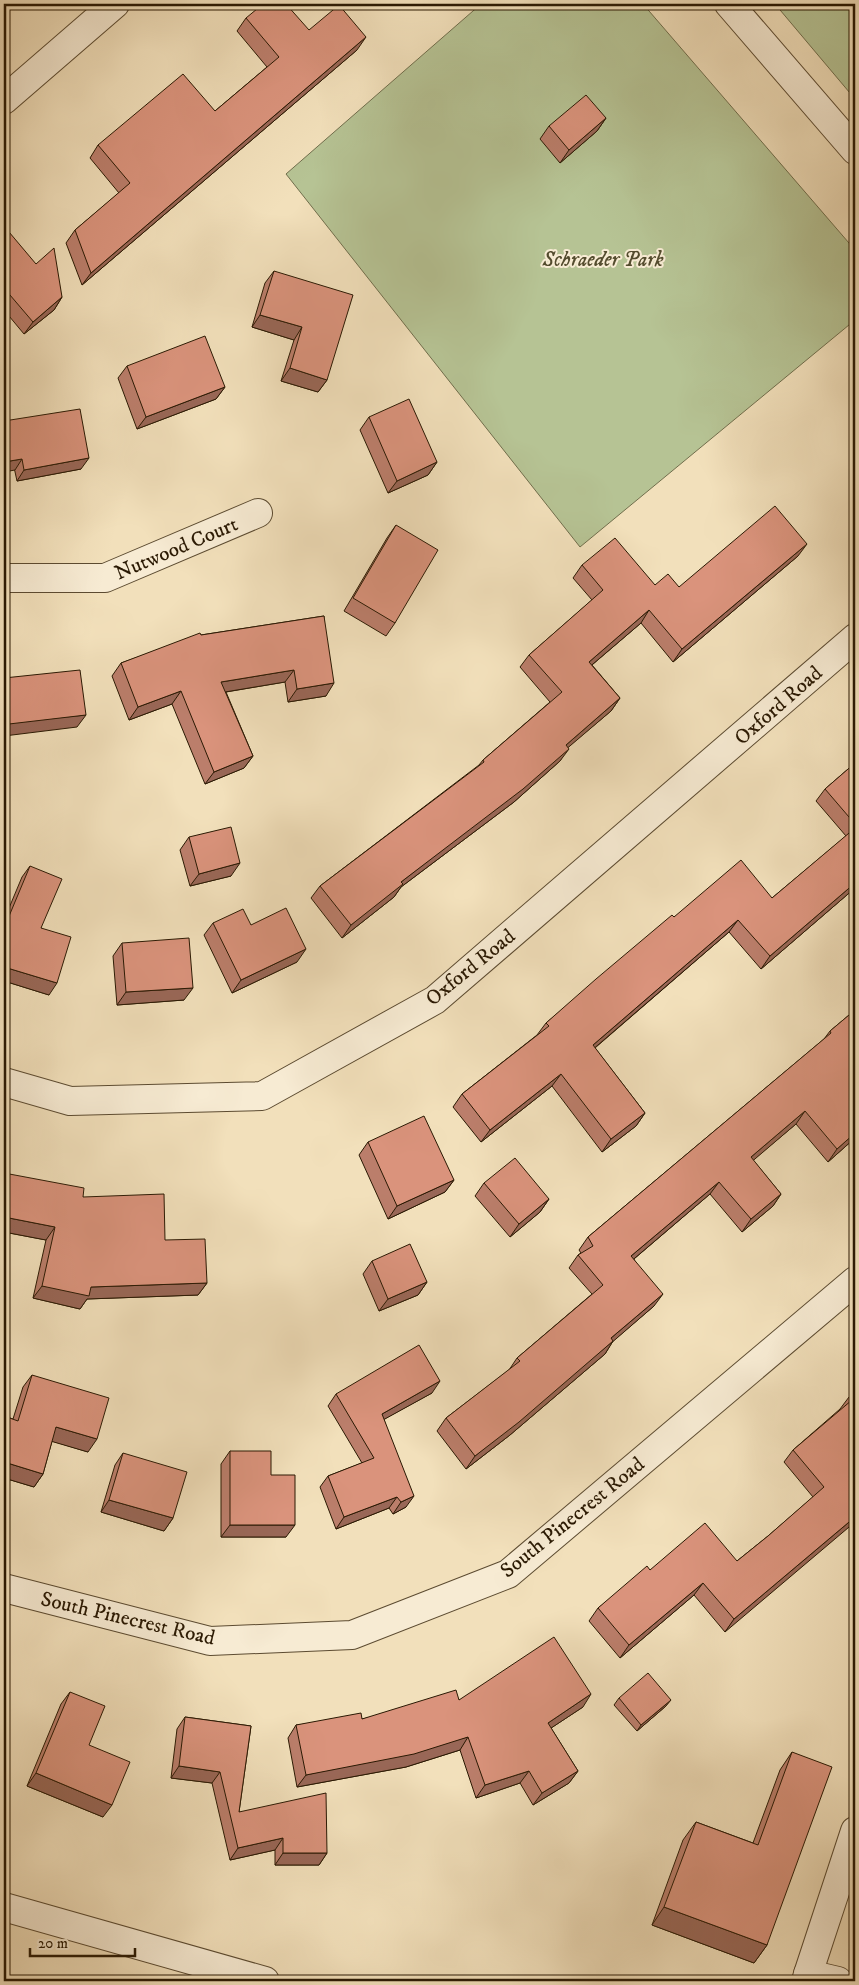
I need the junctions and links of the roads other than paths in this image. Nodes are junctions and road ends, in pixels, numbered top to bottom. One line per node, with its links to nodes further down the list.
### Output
1 (115, 4): 3 (street)
2 (729, 4): 4 (street)
3 (4, 100)
4 (855, 150)
5 (258, 513): 6 (street, Nutwood Court)
6 (4, 578)
7 (855, 638): 8 (street, Oxford Road)
8 (4, 1082)
9 (855, 1281): 10 (street, South Pinecrest Road)
10 (4, 1588)
11 (855, 1831): 13 (street)
12 (4, 1907): 14 (street)
13 (807, 1978): 15 (street)
14 (265, 1981)
15 (838, 1981)

